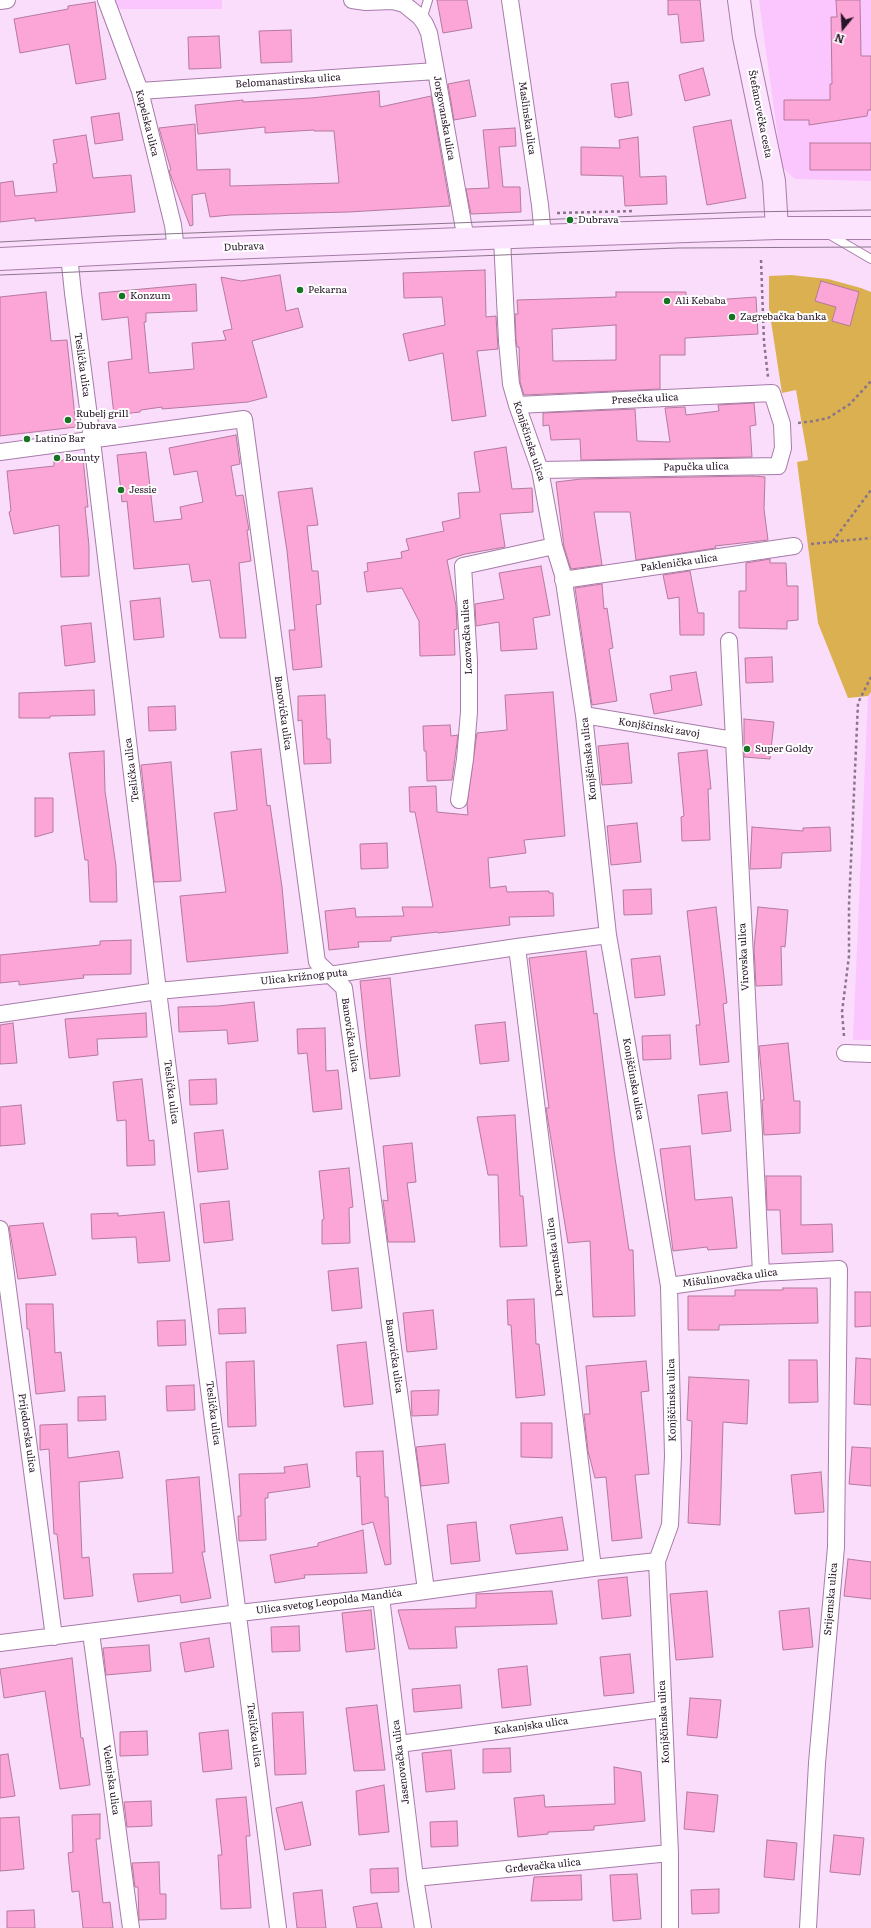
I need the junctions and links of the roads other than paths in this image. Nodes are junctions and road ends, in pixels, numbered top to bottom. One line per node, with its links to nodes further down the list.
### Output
1 (7, 0): 7 (street)
2 (106, 0): 10 (street, Kapelska ulica)
3 (352, 0): 8 (street)
4 (428, 0): 8 (lane)
5 (510, 0): 14 (street, Maslinska ulica)
6 (738, 0): 11 (main road, Štefanovečka cesta)
7 (0, 1)
8 (420, 17): 9 (street, Jorgovanska ulica)
9 (436, 71): 10 (street, Belomanastirska ulica); 16 (street, Jorgovanska ulica)
10 (140, 91): 17 (street, Kapelska ulica)
11 (777, 228): 12 (main road, Dubrava); 14 (main road, Dubrava)
12 (812, 228): 13 (main road, Dubrava); 20 (lane)
13 (871, 228)
14 (543, 236): 15 (main road, Dubrava)
15 (502, 238): 16 (main road, Dubrava); 22 (street, Konjščinska ulica)
16 (470, 239): 17 (main road, Dubrava)
17 (176, 250): 18 (main road, Dubrava)
18 (70, 255): 19 (main road, Dubrava); 23 (street, Teslićka ulica)
19 (0, 259)
20 (871, 259)
21 (772, 393): 22 (street, Presečka ulica); 25 (street, Papučka ulica)
22 (517, 405): 25 (street, Konjščinska ulica)
23 (92, 439): 24 (street); 35 (street, Banovićka ulica); 36 (street, Teslićka ulica)
24 (0, 452)
25 (540, 470): 26 (street, Konjščinska ulica)
26 (554, 546): 28 (street, Konjščinska ulica); 32 (street, Lozovačka ulica)
27 (794, 546): 28 (street, Paklenička ulica)
28 (563, 580): 30 (street, Konjščinska ulica)
29 (729, 641): 31 (street, Virovska ulica)
30 (584, 716): 31 (street, Konjščinski zavoj); 33 (street, Konjščinska ulica)
31 (733, 740): 42 (street, Virovska ulica)
32 (459, 800)
33 (608, 935): 34 (street, Ulica križnog puta); 43 (street, Konjščinska ulica)
34 (516, 947): 35 (street, Ulica križnog puta); 45 (street, Derventska ulica)
35 (330, 975): 36 (street, Ulica križnog puta); 46 (street, Banovićka ulica)
36 (158, 991): 37 (street, Ulica križnog puta); 48 (street, Teslićka ulica)
37 (0, 1014)
38 (845, 1053): 39 (street)
39 (871, 1054)
40 (0, 1229): 50 (street, Prijedorska ulica)
41 (839, 1269): 42 (street, Mišulinovačka ulica); 60 (street, Srijemska ulica)
42 (761, 1272): 43 (street, Mišulinovačka ulica)
43 (669, 1286): 44 (street, Konjščinska ulica)
44 (658, 1561): 45 (street, Ulica svetog Leopolda Mandića); 52 (street, Konjščinska ulica)
45 (592, 1568): 46 (street, Ulica svetog Leopolda Mandića)
46 (426, 1590): 47 (street, Ulica svetog Leopolda Mandića)
47 (381, 1596): 48 (street, Ulica svetog Leopolda Mandića); 53 (street, Jasenovačka ulica)
48 (239, 1612): 49 (street, Ulica svetog Leopolda Mandića); 57 (street, Teslićka ulica)
49 (91, 1633): 50 (street, Ulica svetog Leopolda Mandića); 56 (street, Velenjska ulica)
50 (54, 1637): 51 (street, Ulica svetog Leopolda Mandića)
51 (0, 1643)
52 (663, 1709): 53 (street, Kakanjska ulica); 54 (street, Konjščinska ulica)
53 (399, 1744): 55 (street, Jasenovačka ulica)
54 (670, 1853): 55 (street, Grđevačka ulica); 59 (street, Konjščinska ulica)
55 (415, 1878): 58 (street, Jasenovačka ulica)
56 (131, 1928)
57 (278, 1928)
58 (423, 1928)
59 (670, 1928)
60 (808, 1928)

